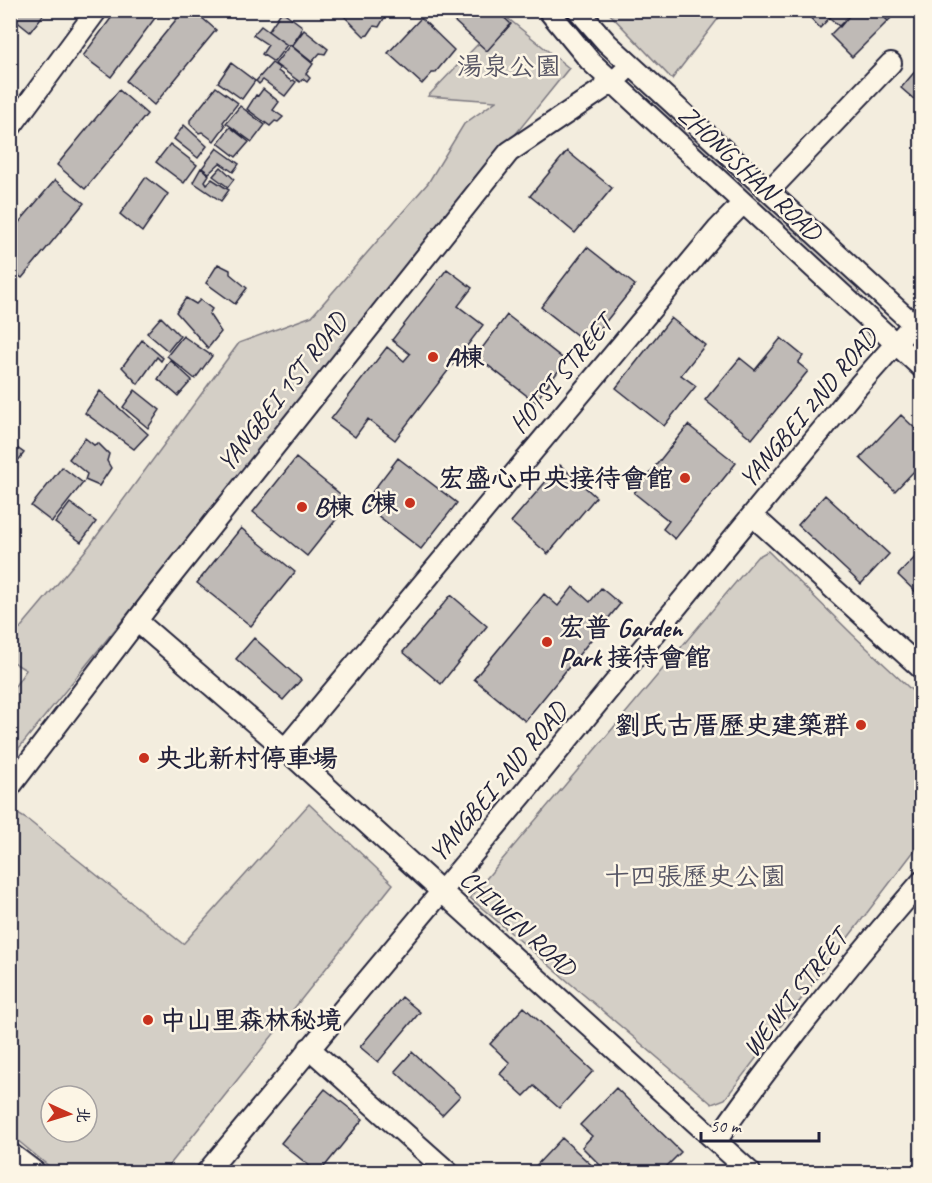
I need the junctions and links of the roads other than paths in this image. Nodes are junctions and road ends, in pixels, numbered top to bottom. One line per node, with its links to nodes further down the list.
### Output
1 (97, 10): 7 (street)
2 (548, 10): 6 (street, ZHONGSHAN ROAD)
3 (578, 10): 5 (street, ZHONGSHAN ROAD)
4 (891, 63): 8 (street)
5 (631, 65): 6 (street, YANGBEI 1ST ROAD); 8 (street, ZHONGSHAN ROAD)
6 (612, 82): 9 (street, ZHONGSHAN ROAD); 14 (street, YANGBEI 1ST ROAD)
7 (10, 128)
8 (769, 191): 10 (street, ZHONGSHAN ROAD)
9 (743, 203): 11 (street, ZHONGSHAN ROAD); 16 (street, HOTSI STREET)
10 (919, 323): 11 (street, YANGBEI 2ND ROAD)
11 (896, 345): 12 (street, ZHONGSHAN ROAD); 13 (street, YANGBEI 2ND ROAD)
12 (921, 368)
13 (753, 516): 15 (street); 19 (street, YANGBEI 2ND ROAD)
14 (138, 622): 16 (street, CHIWEN ROAD); 17 (street, YANGBEI 1ST ROAD)
15 (921, 669)
16 (285, 748): 19 (street, CHIWEN ROAD)
17 (10, 787)
18 (921, 881): 21 (street, WENKI STREET)
19 (442, 891): 20 (street, YANGBEI 2ND ROAD); 21 (street, CHIWEN ROAD)
20 (309, 1048): 24 (street, YANGBEI 2ND ROAD); 25 (street)
21 (716, 1141): 26 (street, CHIWEN ROAD)
22 (10, 1153): 23 (street)
23 (35, 1173)
24 (207, 1173)
25 (448, 1173)
26 (750, 1173)

